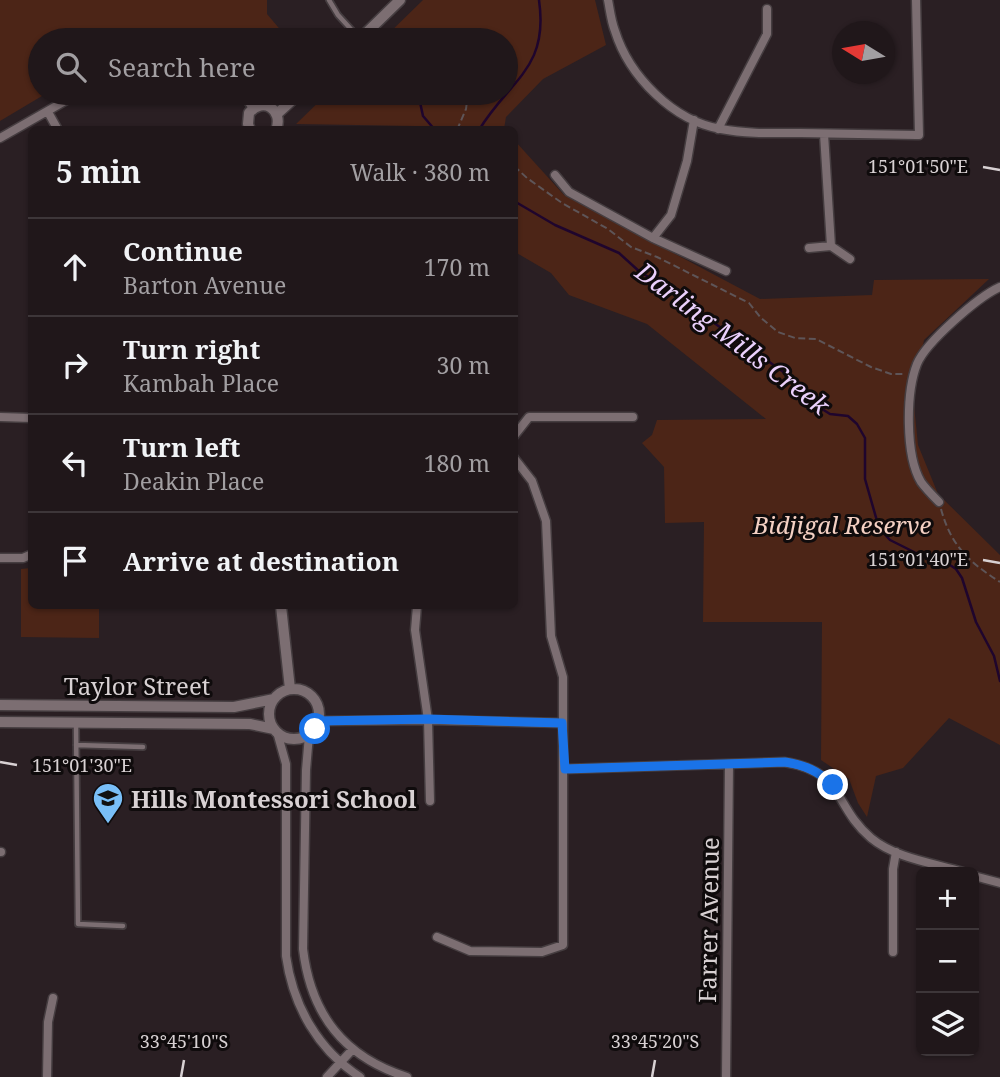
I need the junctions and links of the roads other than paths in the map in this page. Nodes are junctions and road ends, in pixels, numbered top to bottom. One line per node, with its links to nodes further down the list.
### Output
1 (329, 0): 6 (lane)
2 (400, 0): 7 (street)
3 (608, 0): 14 (street)
4 (916, 0): 19 (street)
5 (767, 9): 18 (street)
6 (349, 28)
7 (371, 28)
8 (59, 105): 12 (street)
9 (251, 105): 11 (street)
10 (287, 105): 13 (street)
11 (253, 108): 13 (street); 16 (street)
12 (48, 112): 15 (street); 20 (street)
13 (278, 113): 17 (street)
14 (694, 120): 18 (street); 22 (street)
15 (56, 126)
16 (249, 126)
17 (277, 126)
18 (718, 129): 19 (street)
19 (824, 134): 23 (street)
20 (0, 138)
21 (555, 175): 22 (street)
22 (653, 238): 26 (street)
23 (831, 246): 24 (street); 25 (street)
24 (808, 248)
25 (850, 259)
26 (726, 271)
27 (1000, 287): 33 (street)
28 (0, 417): 30 (street)
29 (633, 417): 31 (street)
30 (28, 418)
31 (518, 431)
32 (518, 463): 45 (street)
33 (939, 502)
34 (28, 556): 35 (street)
35 (0, 558)
36 (281, 609): 38 (street)
37 (417, 609): 41 (street)
38 (290, 689): 39 (street); 42 (street)
39 (274, 699): 40 (street, Taylor Street); 46 (street)
40 (0, 705)
41 (428, 719): 42 (street); 45 (street); 52 (street)
42 (319, 721): 47 (street)
43 (0, 722): 44 (street, Taylor Street)
44 (76, 722): 46 (street, Taylor Street); 48 (lane)
45 (562, 723): 51 (street)
46 (275, 731): 47 (street); 57 (street)
47 (309, 735): 58 (street)
48 (76, 745): 49 (lane); 59 (lane)
49 (143, 747)
50 (729, 764): 51 (street); 53 (street); 71 (street, Farrer Avenue)
51 (565, 769): 60 (street)
52 (429, 801)
53 (895, 852): 54 (street); 61 (street)
54 (946, 867)
55 (979, 878): 56 (street)
56 (1000, 884)
57 (287, 890): 58 (street); 63 (street)
58 (304, 890): 62 (street)
59 (123, 926)
60 (437, 937)
61 (893, 952)
62 (306, 971): 63 (street); 65 (street)
63 (289, 975): 66 (street)
64 (53, 998): 67 (street)
65 (352, 1050): 66 (street); 70 (street)
66 (340, 1064): 68 (street); 69 (street)
67 (47, 1077)
68 (327, 1077)
69 (360, 1077)
70 (407, 1077)
71 (726, 1077)

